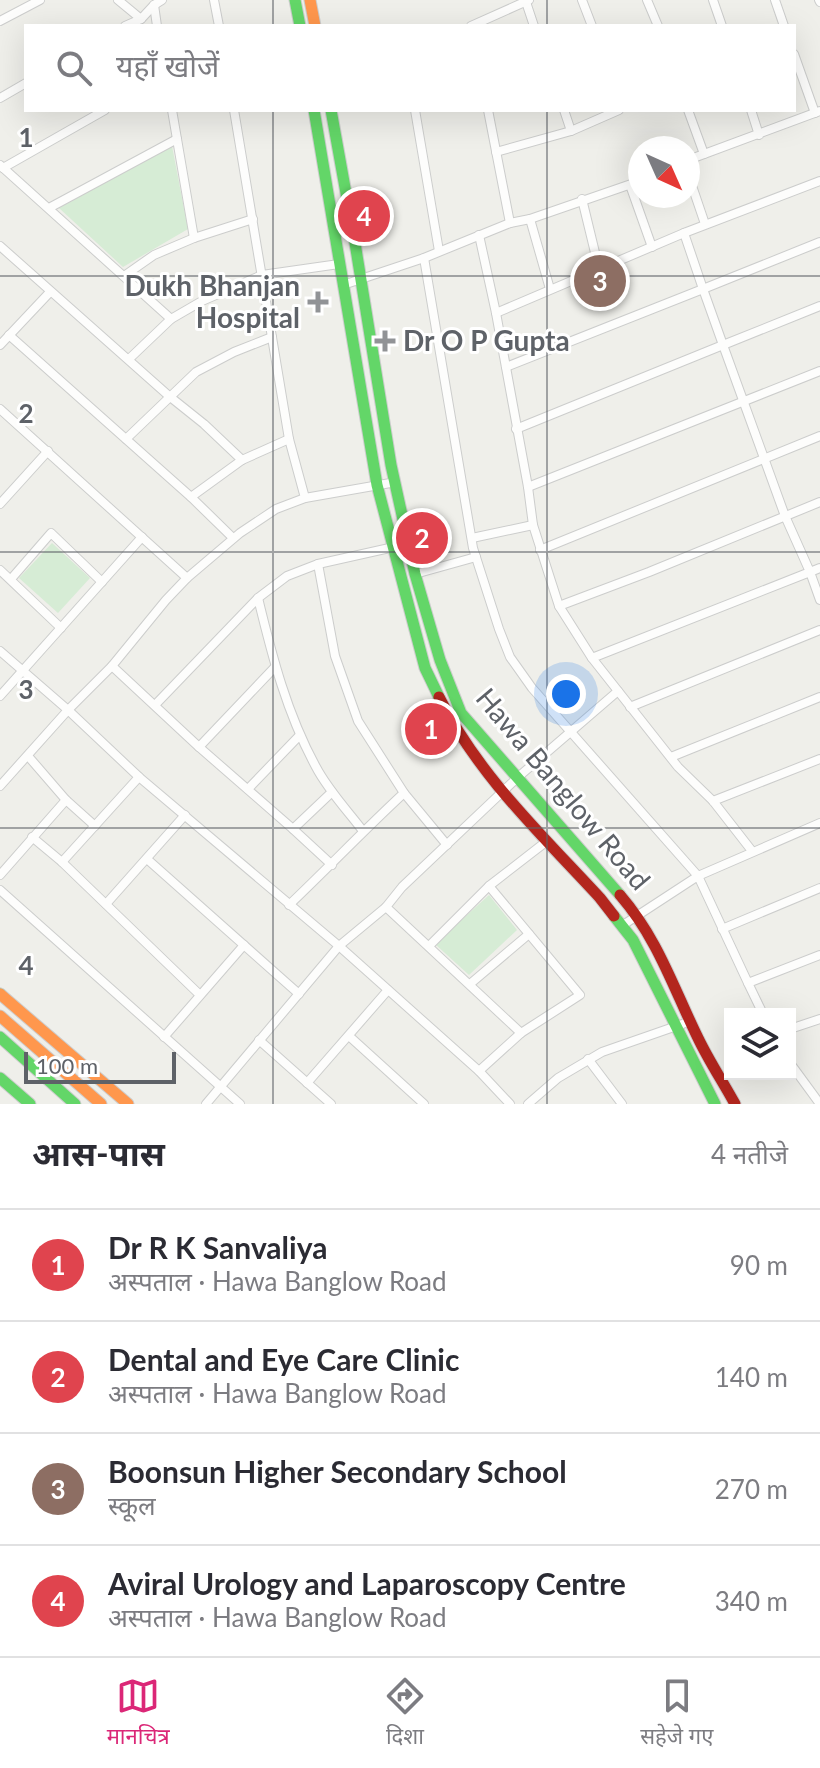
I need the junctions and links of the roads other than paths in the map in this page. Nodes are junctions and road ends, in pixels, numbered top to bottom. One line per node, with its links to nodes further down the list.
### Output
1 (40, 0): 14 (street)
2 (118, 0): 13 (street)
3 (214, 0): 17 (street)
4 (295, 0): 18 (main road)
5 (310, 0): 19 (main road)
6 (582, 0): 22 (street)
7 (647, 0): 23 (street)
8 (775, 0): 25 (street)
9 (527, 1): 12 (street); 21 (street)
10 (158, 2): 13 (street); 16 (street)
11 (717, 2): 24 (street)
12 (513, 4): 20 (street)
13 (141, 19): 15 (street)
14 (0, 21)
15 (130, 24)
16 (157, 24)
17 (219, 24)
18 (300, 24)
19 (315, 24)
20 (476, 24)
21 (533, 24)
22 (591, 24)
23 (657, 24)
24 (722, 24)
25 (783, 24)
26 (796, 59): 40 (street)
27 (24, 84): 28 (street)
28 (0, 98)
29 (101, 112): 47 (street)
30 (172, 112): 43 (street)
31 (234, 112): 54 (street)
32 (314, 112): 66 (main road, Hawa Banglow Road)
33 (331, 112): 70 (main road, Hawa Banglow Road)
34 (415, 112): 64 (street)
35 (488, 112): 44 (street)
36 (565, 112): 41 (street)
37 (614, 112): 41 (street)
38 (689, 112): 45 (street)
39 (752, 112): 42 (street)
40 (817, 112): 42 (street)
41 (571, 131): 44 (street)
42 (759, 135): 45 (street)
43 (177, 139): 51 (street); 60 (street)
44 (496, 152): 56 (street)
45 (704, 154): 46 (street)
46 (700, 156)
47 (2, 166): 51 (street)
48 (820, 181): 57 (street)
49 (628, 186): 50 (street)
50 (582, 199): 55 (street); 67 (street)
51 (49, 208): 69 (street)
52 (638, 208): 62 (street)
53 (700, 208): 57 (street)
54 (253, 219): 60 (street); 68 (street)
55 (530, 219): 56 (street); 72 (street)
56 (510, 223): 59 (street)
57 (705, 224): 58 (street)
58 (684, 233): 62 (street); 73 (street)
59 (479, 235): 64 (street); 76 (street)
60 (194, 238): 69 (street)
61 (820, 242): 73 (street)
62 (652, 247): 67 (street)
63 (1, 248): 74 (street)
64 (439, 251): 65 (street)
65 (424, 258): 70 (street); 108 (street)
66 (339, 264): 68 (street); 71 (main road, Hawa Banglow Road)
67 (599, 269): 72 (street)
68 (262, 275): 77 (street); 79 (street)
69 (124, 276): 77 (street)
70 (362, 278): 71 (street); 95 (main road, Hawa Banglow Road)
71 (343, 285): 96 (main road, Hawa Banglow Road)
72 (550, 289): 76 (street)
73 (703, 289): 81 (street); 83 (street)
74 (50, 292): 78 (street); 82 (street)
75 (820, 306): 81 (street)
76 (496, 313): 83 (street)
77 (171, 319): 82 (street)
78 (9, 335): 80 (street); 90 (street)
79 (272, 337): 85 (street); 91 (street)
80 (0, 345)
81 (723, 345): 86 (street); 88 (street)
82 (129, 359): 85 (street)
83 (506, 367): 88 (street)
84 (820, 371): 86 (street)
85 (169, 396): 90 (street); 94 (street)
86 (743, 401): 93 (street); 97 (street)
87 (0, 409): 92 (street)
88 (516, 429): 97 (street)
89 (820, 436): 93 (street)
90 (126, 439): 100 (street)
91 (289, 439): 94 (street); 101 (street)
92 (48, 451): 99 (street); 106 (street)
93 (764, 457): 104 (street); 110 (street)
94 (242, 460): 100 (street)
95 (396, 482): 96 (street); 116 (main road, Hawa Banglow Road)
96 (377, 485): 101 (street); 109 (main road, Hawa Banglow Road)
97 (528, 487): 105 (street)
98 (0, 488): 99 (street)
99 (8, 496): 103 (street)
100 (191, 497): 107 (street)
101 (305, 498): 107 (street)
102 (820, 502): 104 (street)
103 (0, 504)
104 (785, 516): 115 (street); 122 (street)
105 (533, 525): 108 (street); 110 (street)
106 (142, 537): 117 (street); 119 (street)
107 (233, 538): 117 (street)
108 (472, 538): 111 (street)
109 (394, 547): 112 (street); 147 (main road, Hawa Banglow Road)
110 (540, 550): 122 (street)
111 (476, 557): 116 (street); 136 (street)
112 (318, 564): 120 (street); 148 (street)
113 (820, 568): 115 (street)
114 (0, 570): 118 (street)
115 (810, 572): 121 (street); 126 (street)
116 (415, 574): 143 (main road, Hawa Banglow Road)
117 (187, 578): 127 (street)
118 (11, 579): 119 (street); 123 (street)
119 (102, 582): 123 (street)
120 (258, 598): 128 (street); 133 (street)
121 (820, 600)
122 (559, 606): 126 (street)
123 (61, 628): 129 (street)
124 (820, 630): 134 (street)
125 (0, 651): 129 (street)
126 (592, 658): 130 (street)
127 (112, 666): 133 (street); 135 (street)
128 (275, 667): 137 (street); 138 (street)
129 (22, 671): 131 (street); 135 (street)
130 (618, 691): 134 (street); 136 (street)
131 (0, 696)
132 (820, 697): 140 (street)
133 (155, 705): 138 (street)
134 (630, 707): 140 (street)
135 (68, 710): 139 (street); 142 (street)
136 (571, 733): 143 (street); 164 (street)
137 (300, 735): 145 (street); 146 (street)
138 (199, 747): 145 (street)
139 (28, 756): 144 (street); 149 (street)
140 (671, 757): 150 (street)
141 (820, 759): 150 (street)
142 (139, 777): 151 (street); 153 (street)
143 (517, 778): 147 (street); 171 (main road, Hawa Banglow Road)
144 (0, 786)
145 (248, 789): 154 (street)
146 (332, 792): 154 (street); 155 (street)
147 (503, 792): 157 (main road, Hawa Banglow Road); 158 (street)
148 (404, 793): 155 (street); 158 (street)
149 (66, 800): 153 (street); 156 (street)
150 (713, 801): 159 (street)
151 (185, 815): 160 (street); 169 (street)
152 (820, 823): 159 (street)
153 (95, 826): 161 (street)
154 (293, 829): 162 (street)
155 (363, 831): 162 (street)
156 (32, 837): 161 (street); 163 (street)
157 (547, 841): 165 (street); 172 (main road, Hawa Banglow Road)
158 (447, 845): 170 (street)
159 (752, 851): 164 (street)
160 (147, 859): 168 (street); 175 (street)
161 (62, 862): 168 (street)
162 (332, 865): 169 (street)
163 (0, 875)
164 (698, 876): 171 (street); 173 (street)
165 (489, 886): 174 (street); 177 (street)
166 (820, 888): 173 (street)
167 (0, 890): 194 (street)
168 (106, 904): 184 (street)
169 (289, 905): 176 (street)
170 (386, 907): 176 (street); 177 (street)
171 (637, 914): 172 (street); 188 (main road, Hawa Banglow Road)
172 (623, 925): 189 (main road, Hawa Banglow Road)
173 (722, 929): 179 (street)
174 (529, 934): 180 (street); 191 (street)
175 (244, 945): 183 (street); 184 (street)
176 (339, 946): 181 (street); 183 (street)
177 (429, 946): 180 (street)
178 (820, 955): 179 (street)
179 (748, 983): 185 (street)
180 (470, 984): 191 (street)
181 (388, 990): 192 (street); 197 (street)
182 (0, 994): 206 (main road)
183 (299, 994): 195 (street)
184 (200, 995): 194 (street)
185 (760, 1008)
186 (0, 1016): 205 (main road)
187 (820, 1019): 190 (street)
188 (691, 1021): 189 (street); 214 (main road, Hawa Banglow Road)
189 (675, 1027): 196 (street); 213 (main road, Hawa Banglow Road)
190 (796, 1027)
191 (521, 1033): 197 (street)
192 (349, 1036): 200 (street); 210 (street)
193 (0, 1037): 204 (main road)
194 (164, 1037): 201 (street)
195 (259, 1040): 200 (street); 201 (street)
196 (588, 1059): 202 (street); 212 (street)
197 (479, 1071): 211 (street)
198 (796, 1071): 215 (street)
199 (0, 1078): 203 (main road)
200 (307, 1083): 209 (street)
201 (220, 1087): 207 (street); 208 (street)
202 (619, 1103)
203 (30, 1104)
204 (75, 1104)
205 (101, 1104)
206 (128, 1104)
207 (206, 1104)
208 (240, 1104)
209 (331, 1104)
210 (424, 1104)
211 (510, 1104)
212 (528, 1104)
213 (715, 1104)
214 (735, 1104)
215 (820, 1104)

